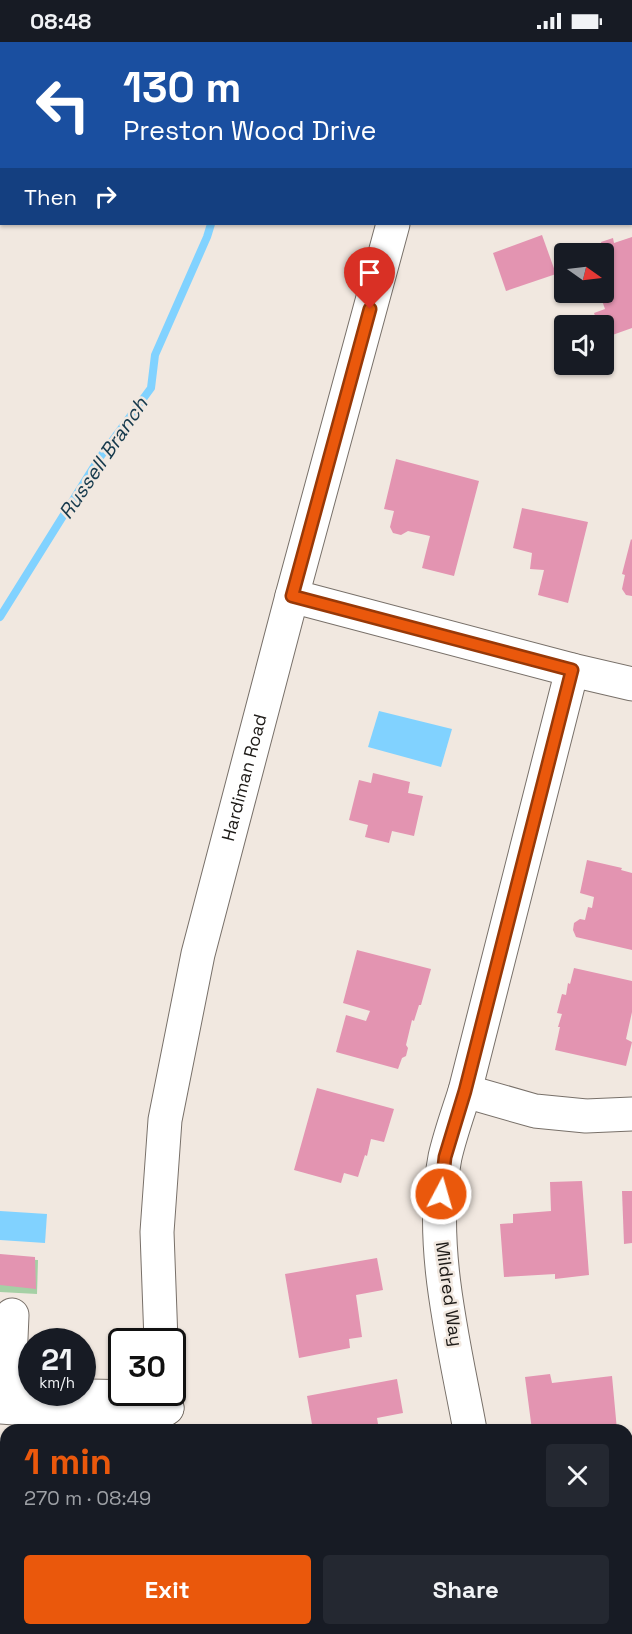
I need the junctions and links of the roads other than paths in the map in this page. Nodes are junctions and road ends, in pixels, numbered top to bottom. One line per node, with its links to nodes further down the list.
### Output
1 (393, 225): 2 (street, Hardiman Road)
2 (292, 596): 3 (street); 8 (street, Hardiman Road)
3 (572, 670): 4 (street); 5 (street, Mildred Way)
4 (632, 684)
5 (465, 1091): 6 (street); 13 (street, Mildred Way)
6 (632, 1114)
7 (12, 1315): 9 (street)
8 (161, 1328)
9 (12, 1408): 11 (street)
10 (168, 1410): 12 (street)
11 (45, 1424)
12 (146, 1424)
13 (469, 1424)

